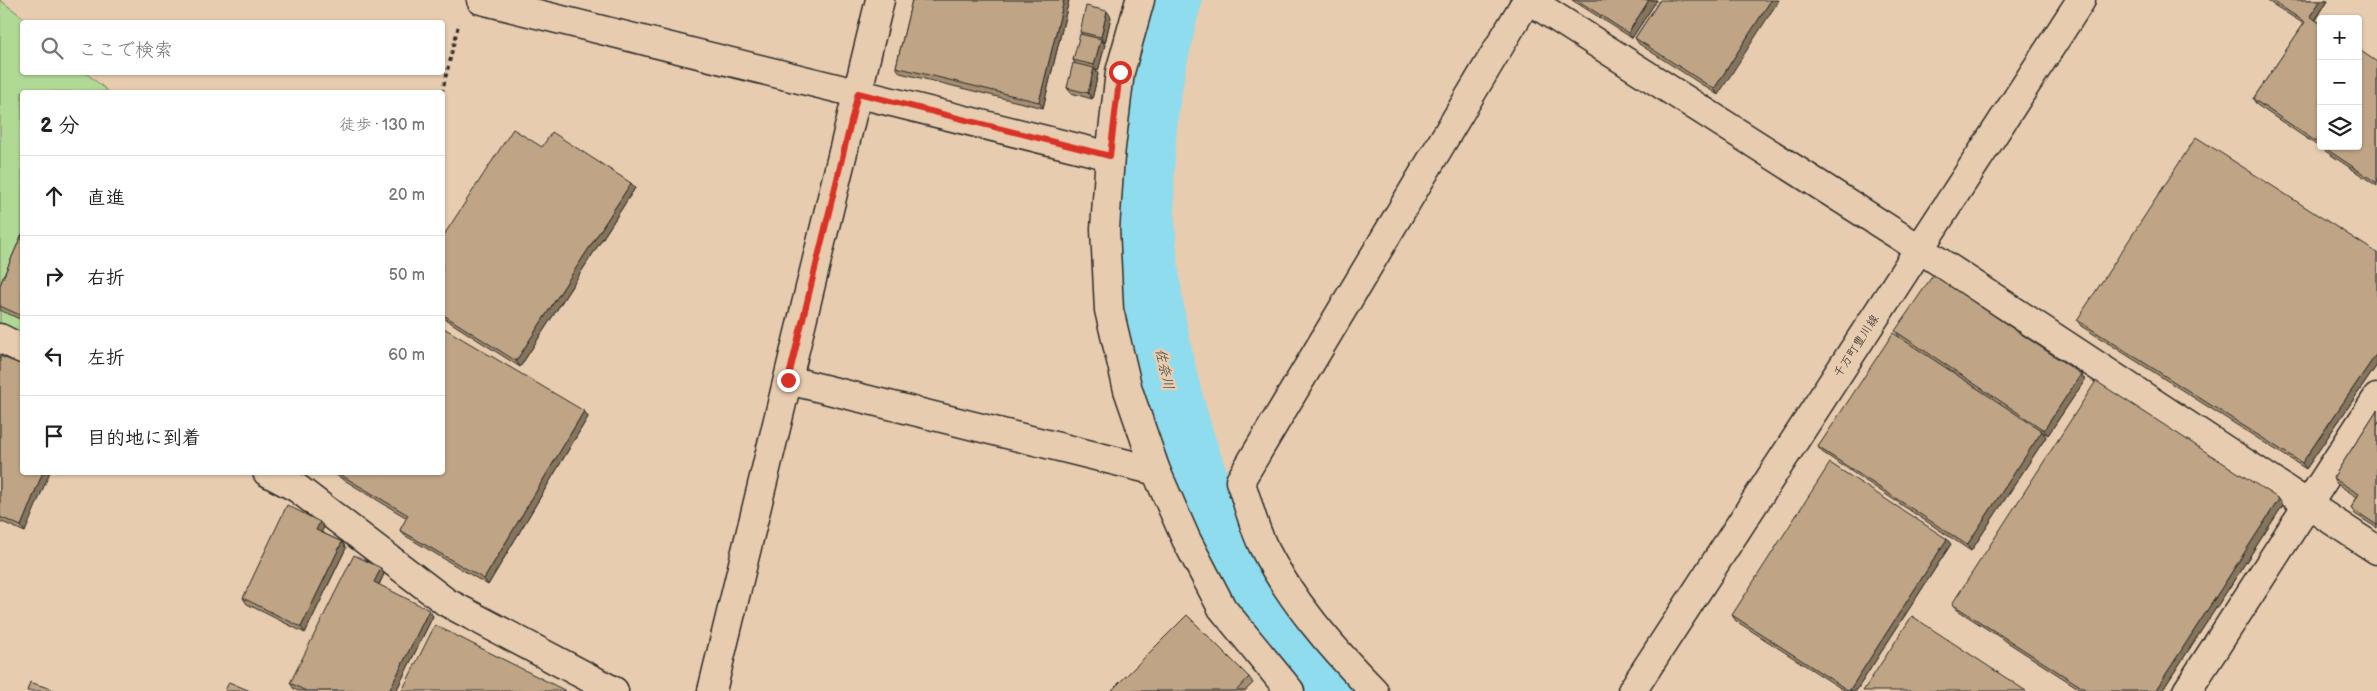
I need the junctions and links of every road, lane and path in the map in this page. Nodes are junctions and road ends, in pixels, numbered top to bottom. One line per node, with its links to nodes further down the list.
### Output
1 (481, 0): 8 (street)
2 (880, 0): 8 (street)
3 (1140, 0): 9 (street)
4 (1528, 0): 10 (street); 22 (street)
5 (2081, 0): 10 (street, 千万町豊川線)
6 (460, 19): 7 (path)
7 (443, 90)
8 (858, 93): 9 (street); 13 (street)
9 (1110, 156): 15 (street)
10 (1920, 248): 17 (street); 23 (street, 千万町豊川線)
11 (0, 338): 12 (street)
12 (20, 348)
13 (788, 380): 15 (street); 20 (street)
14 (2377, 398): 17 (street)
15 (1156, 471): 21 (street)
16 (273, 475): 19 (street)
17 (2308, 504): 18 (street); 24 (street)
18 (2377, 550)
19 (614, 691)
20 (712, 691)
21 (1290, 691)
22 (1374, 691)
23 (1632, 691)
24 (2187, 691)

